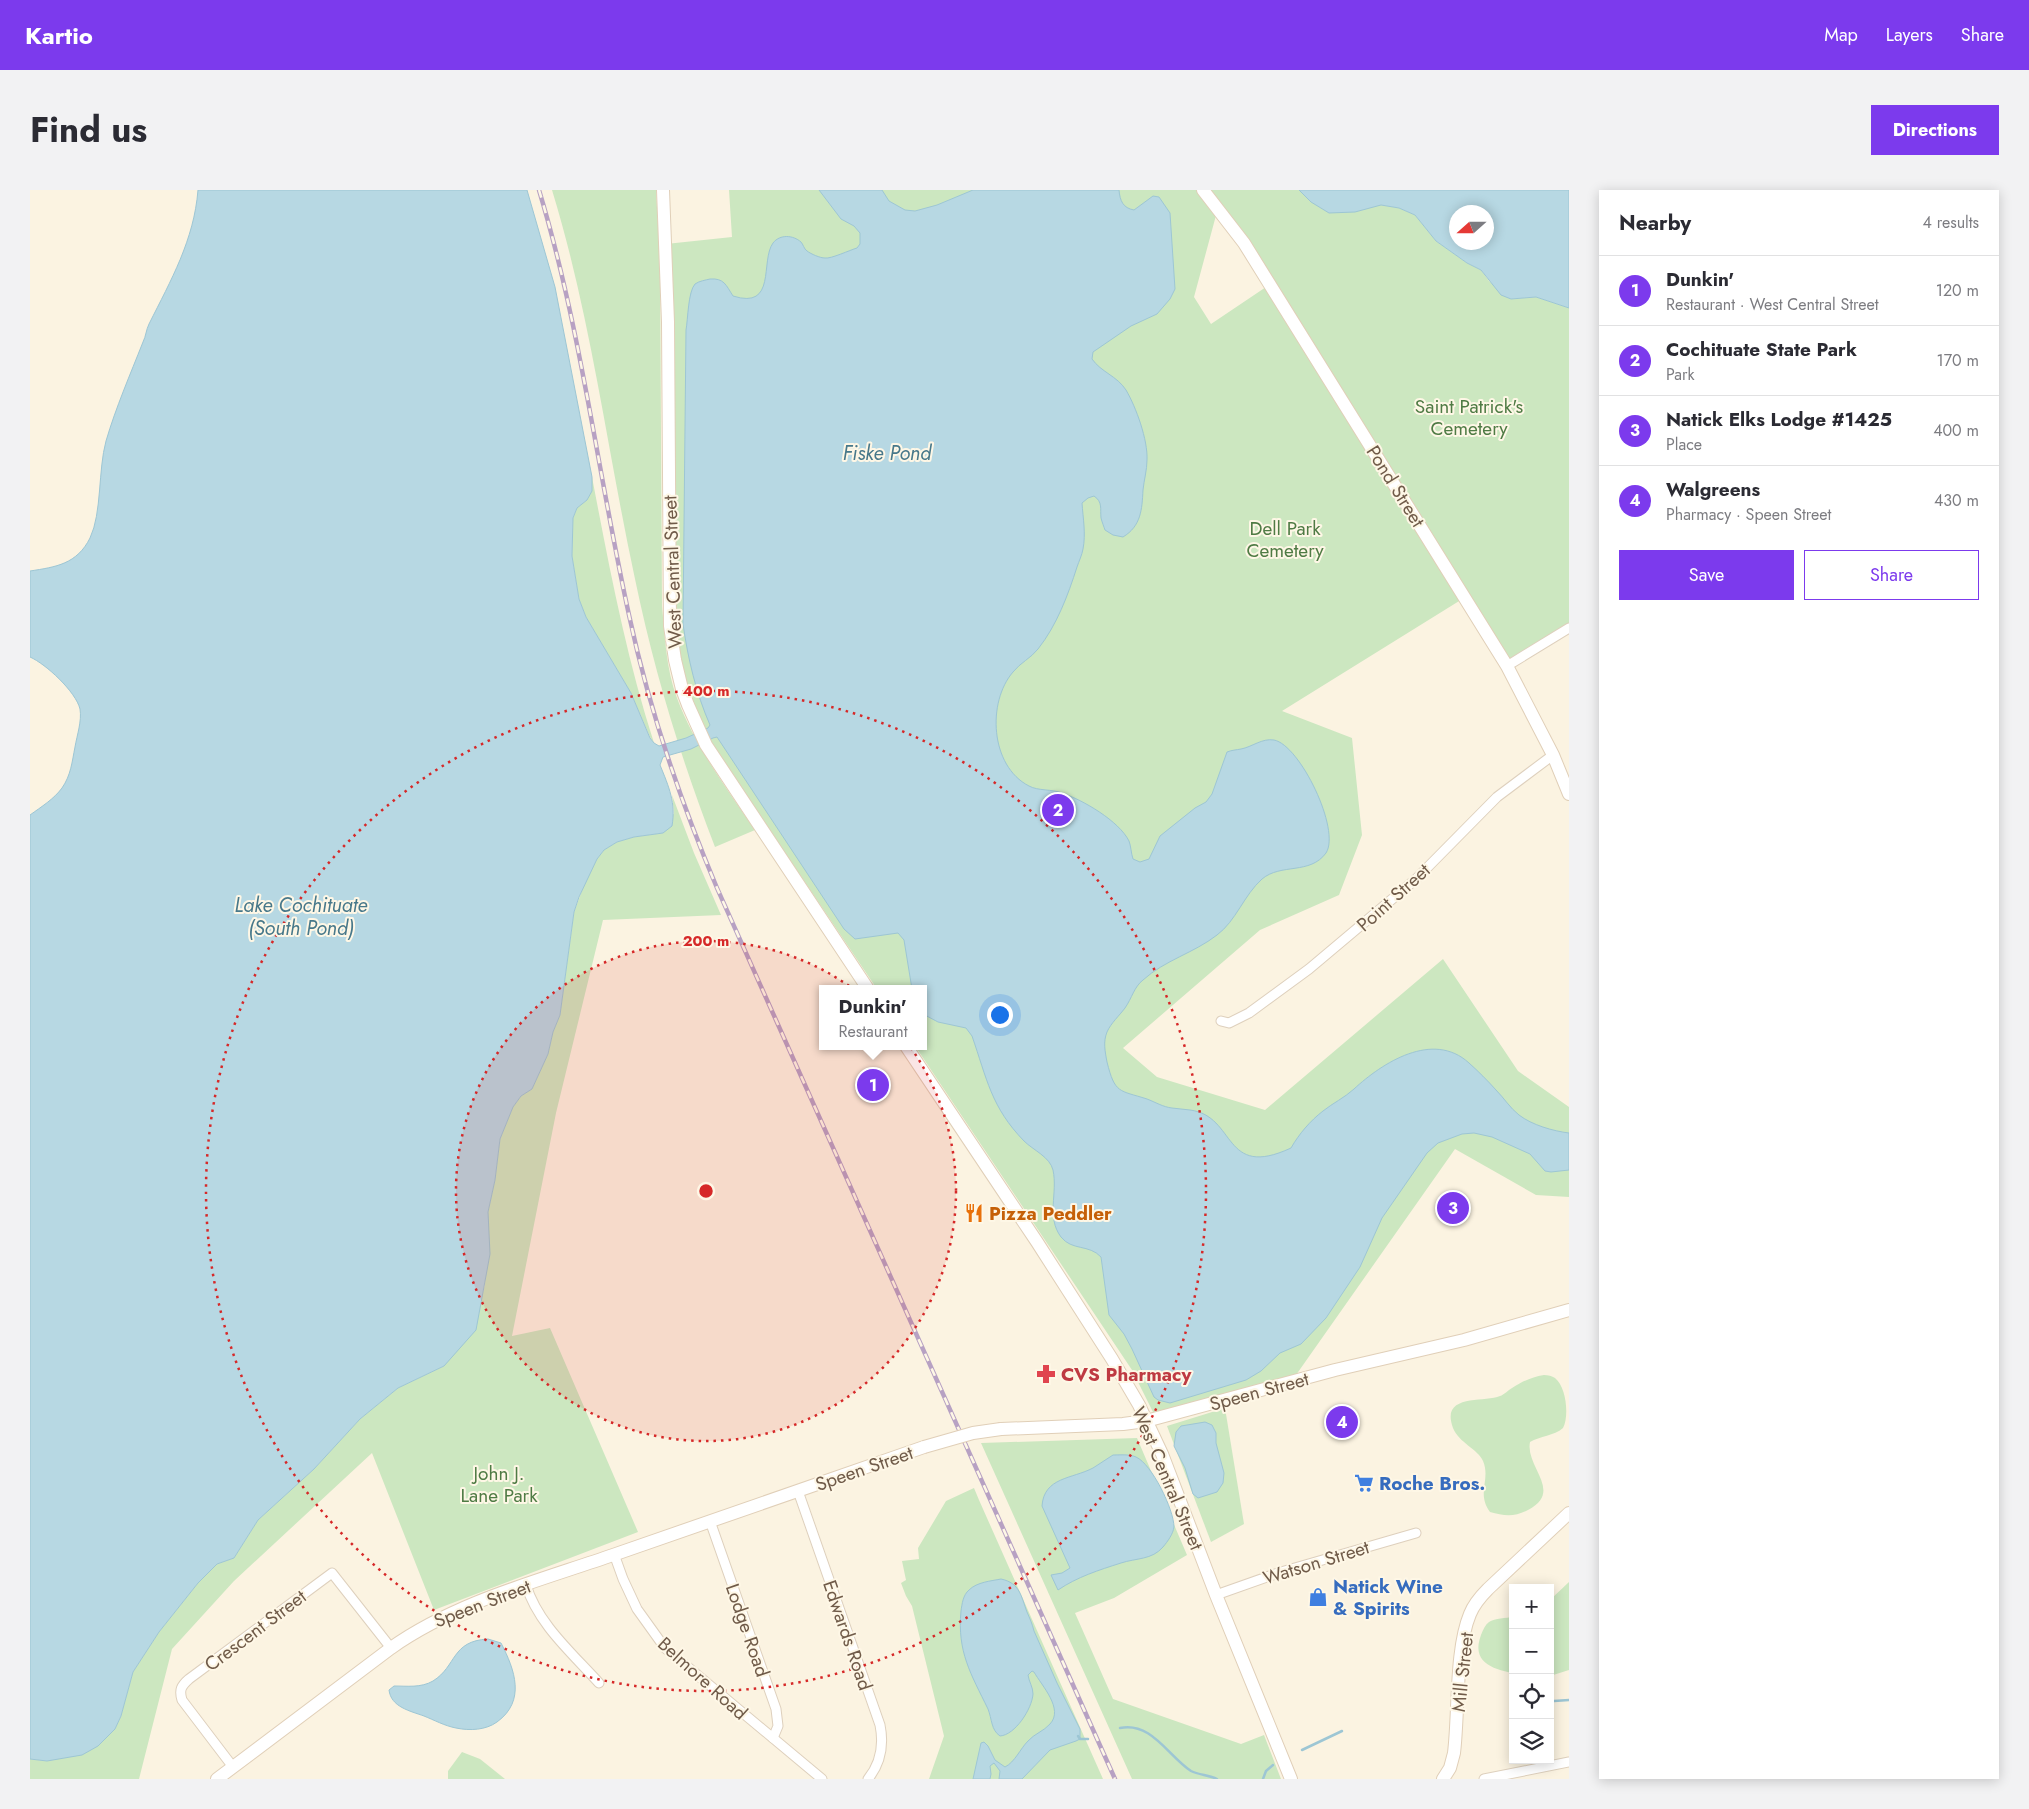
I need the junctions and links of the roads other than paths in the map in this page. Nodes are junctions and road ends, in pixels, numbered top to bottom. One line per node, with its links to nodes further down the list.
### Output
1 (663, 190): 7 (street, West Central Street)
2 (1203, 190): 4 (street, Pond Street)
3 (1569, 628): 4 (street)
4 (1507, 666): 5 (street, Pond Street)
5 (1553, 754): 6 (street, Pond Street); 8 (street, Point Street)
6 (1569, 794)
7 (865, 985)
8 (1221, 1021)
9 (909, 1050): 11 (street, West Central Street)
10 (1569, 1310): 11 (street, Speen Street)
11 (1146, 1421): 12 (street, Speen Street, bridge); 18 (street, West Central Street)
12 (798, 1491): 14 (street, Speen Street); 26 (street, Edwards Road)
13 (1569, 1512): 28 (street, Mill Street)
14 (710, 1521): 16 (street, Speen Street); 21 (street, Lodge Road)
15 (1416, 1533): 18 (street, Watson Street)
16 (614, 1554): 17 (street, Speen Street); 21 (street, Belmore Road)
17 (526, 1585): 19 (street, Speen Street); 20 (street)
18 (1216, 1595): 27 (street, West Central Street)
19 (391, 1648): 23 (street, Speen Street); 23 (street, Crescent Street)
20 (599, 1682)
21 (773, 1738): 25 (street, Belmore Road)
22 (1569, 1762): 29 (street)
23 (233, 1767): 24 (street, Speen Street)
24 (217, 1779)
25 (822, 1779)
26 (868, 1779)
27 (1291, 1779)
28 (1443, 1779)
29 (1484, 1779)

